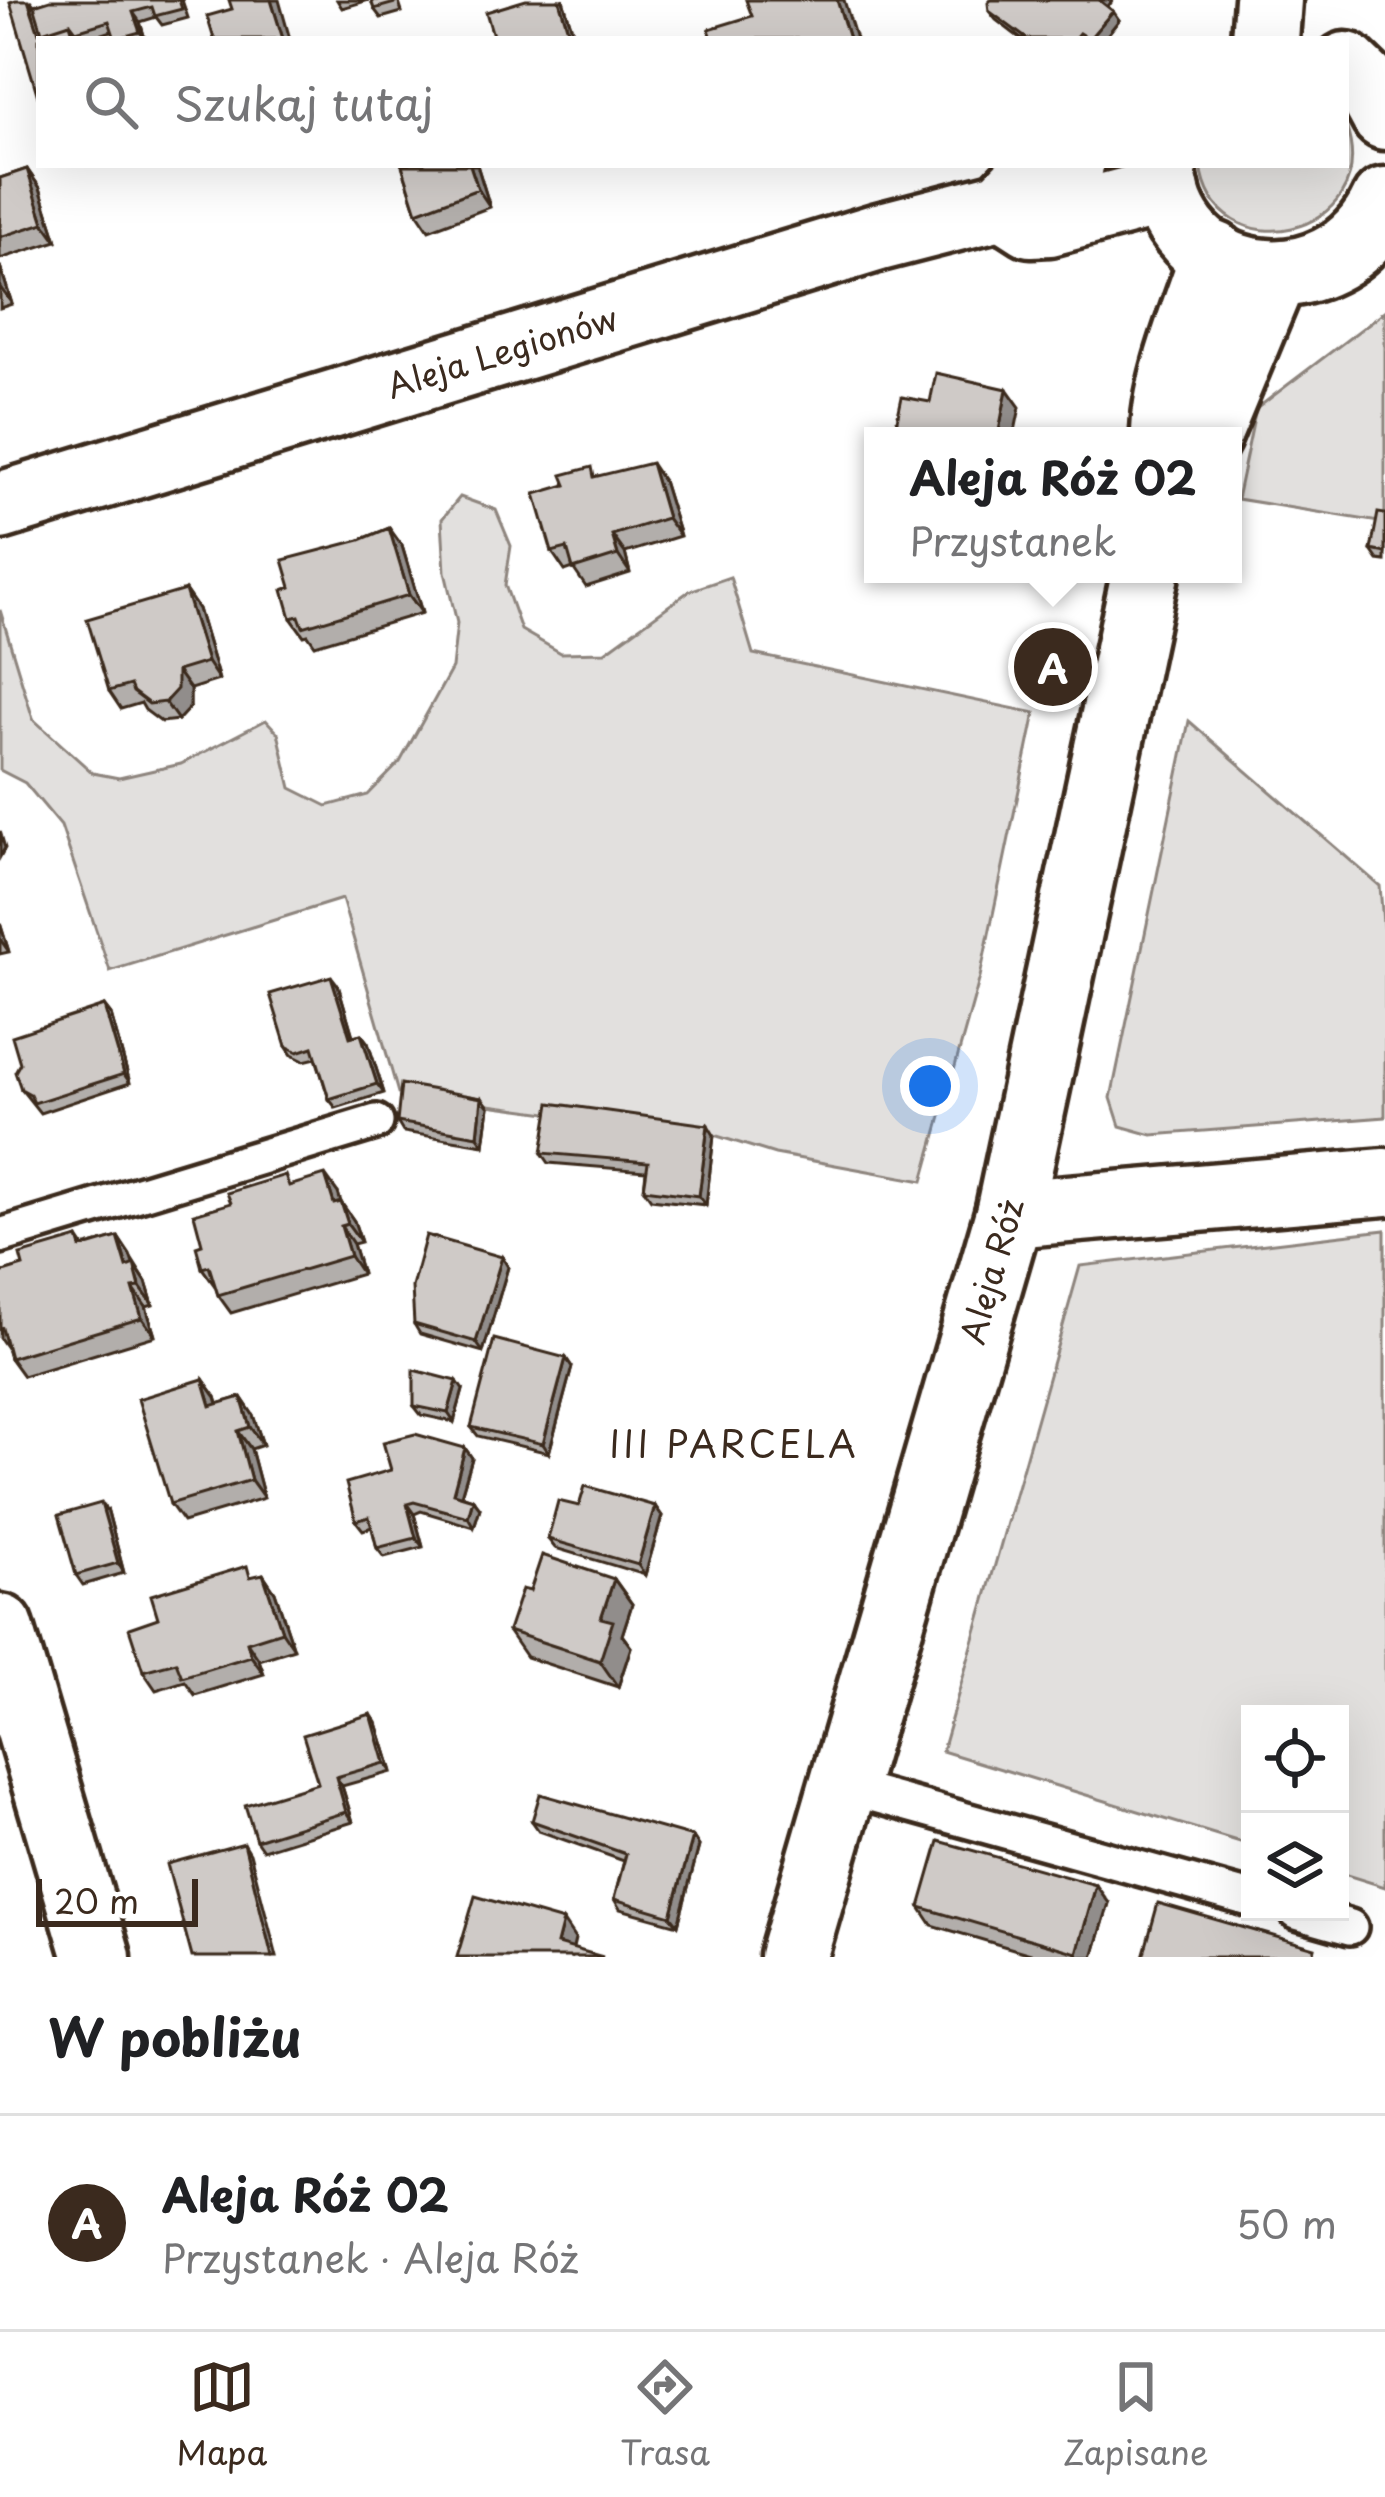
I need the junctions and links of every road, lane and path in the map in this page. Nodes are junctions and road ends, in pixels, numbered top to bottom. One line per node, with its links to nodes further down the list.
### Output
1 (1268, 0): 2 (street)
2 (1264, 36)
3 (1061, 168): 6 (street, Aleja Legionów)
4 (1164, 178): 6 (street, Aleja Legionów); 7 (street, Aleja Legionów)
5 (1385, 201): 7 (street)
6 (1004, 205): 10 (street, Aleja Legionów)
7 (1244, 264): 8 (street); 9 (street)
8 (1166, 427)
9 (1209, 427)
10 (0, 506)
11 (1143, 583): 14 (street, Aleja Róż)
12 (376, 1122): 15 (lane)
13 (1385, 1182): 14 (street)
14 (1009, 1214): 17 (street, Aleja Róż)
15 (0, 1236)
16 (0, 1628): 21 (street)
17 (843, 1786): 18 (lane); 22 (street, Aleja Róż)
18 (1241, 1897)
19 (1329, 1921): 20 (lane)
20 (1350, 1927)
21 (97, 1957)
22 (794, 1957)

